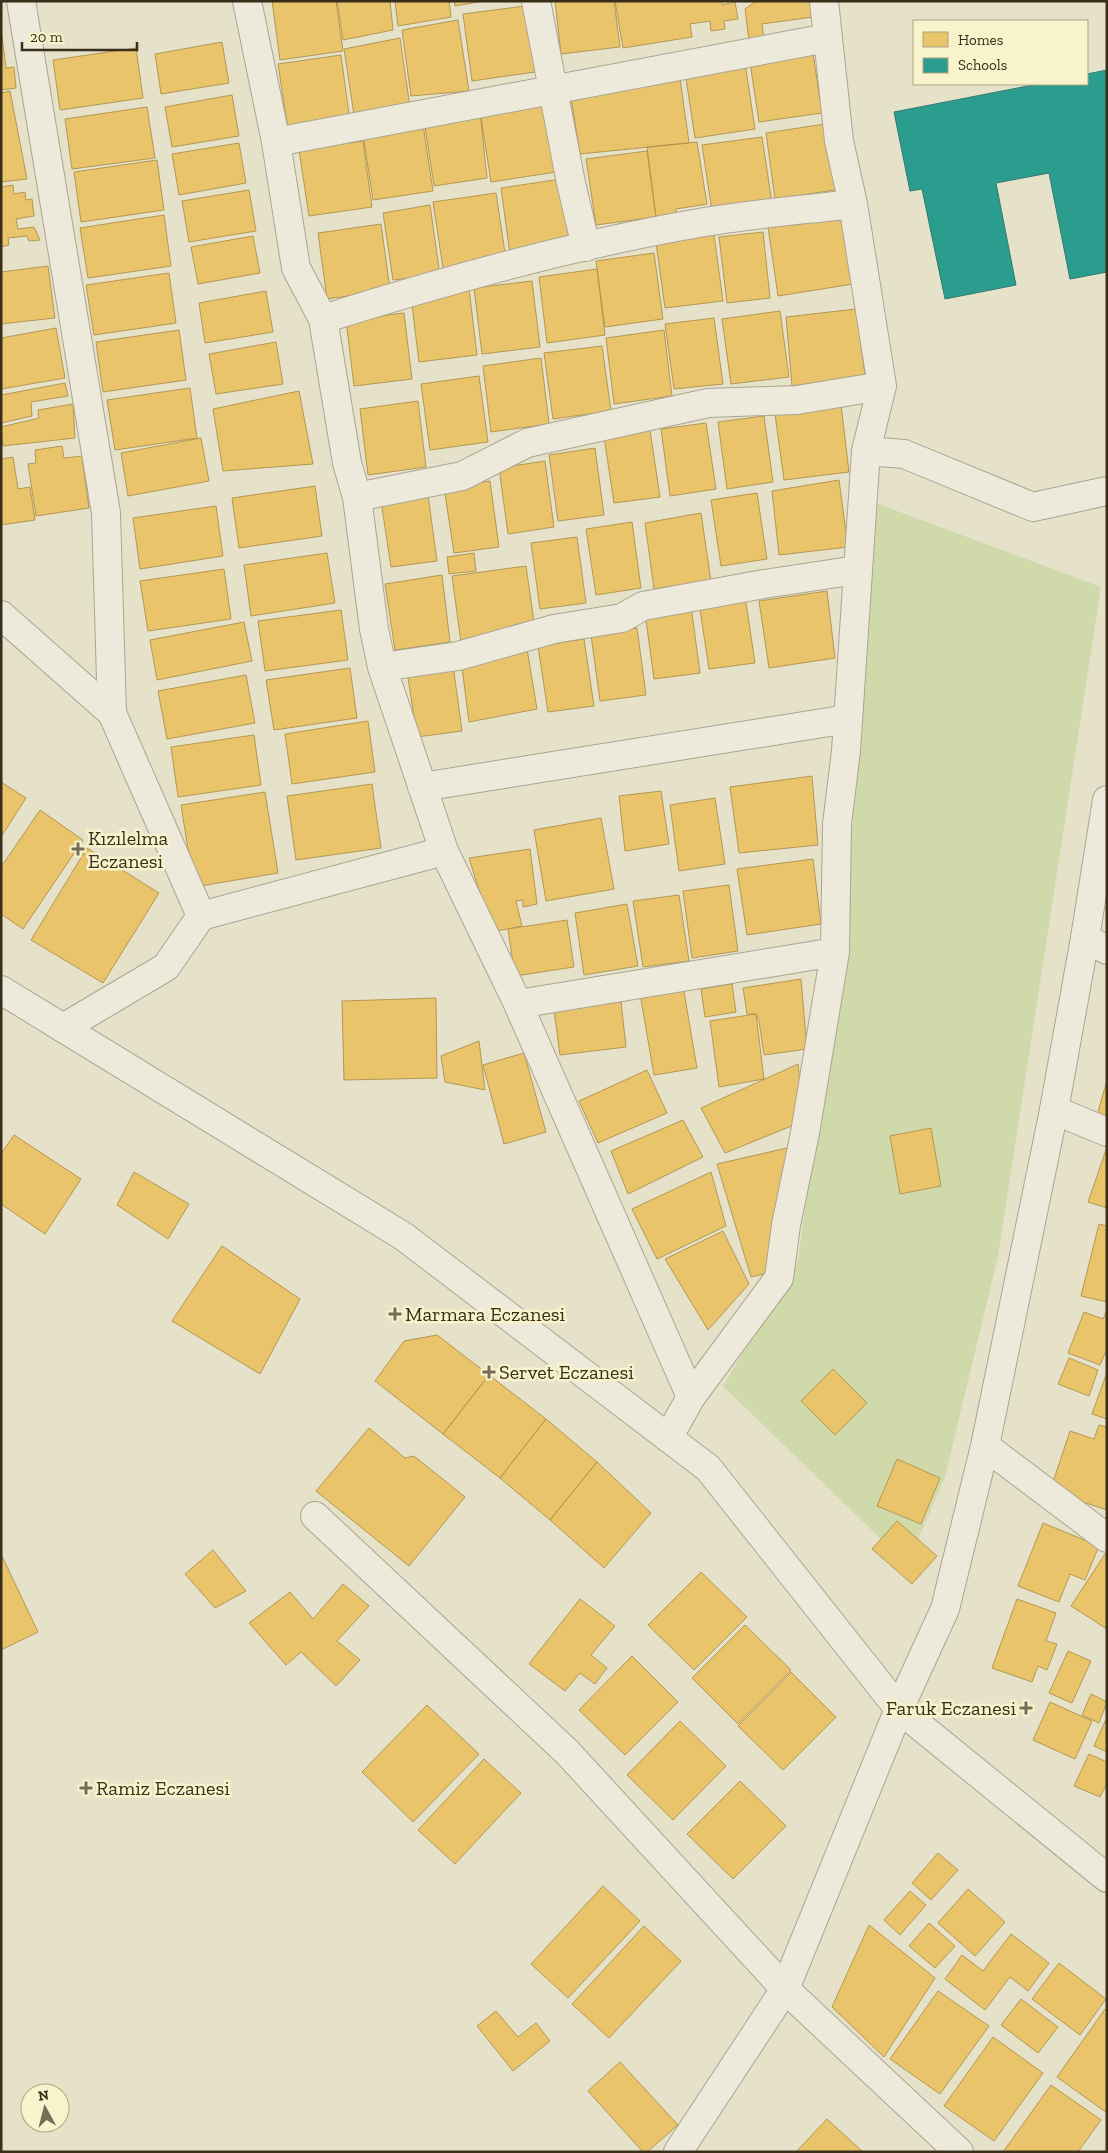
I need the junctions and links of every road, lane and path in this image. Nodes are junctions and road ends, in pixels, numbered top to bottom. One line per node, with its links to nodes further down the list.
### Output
1 (21, 1): 18 (street)
2 (247, 1): 7 (street)
3 (536, 1): 6 (street)
4 (824, 1): 5 (street)
5 (827, 38): 6 (street); 8 (street)
6 (552, 89): 7 (street); 9 (street)
7 (276, 142): 10 (street)
8 (853, 204): 9 (street); 11 (street)
9 (586, 247): 10 (street)
10 (323, 319): 14 (street)
11 (882, 386): 12 (street); 14 (street)
12 (866, 451): 13 (street); 15 (street)
13 (1107, 490)
14 (357, 497): 17 (street)
15 (857, 570): 17 (street); 19 (street)
16 (1, 615): 18 (street)
17 (382, 668): 20 (street)
18 (112, 713): 23 (street)
19 (848, 719): 20 (street); 25 (street)
20 (422, 787): 22 (street)
21 (1107, 800): 24 (street)
22 (444, 851): 23 (street); 27 (street)
23 (201, 916): 28 (street)
24 (1096, 944): 29 (street)
25 (834, 952): 27 (street); 31 (street)
26 (1, 990): 28 (street)
27 (518, 1004): 31 (street)
28 (63, 1028): 32 (street)
29 (1054, 1110): 30 (street); 33 (street)
30 (1107, 1132)
31 (691, 1397): 32 (street)
32 (668, 1438): 36 (street)
33 (985, 1446): 35 (street); 36 (street)
34 (315, 1516): 38 (street)
35 (1107, 1538)
36 (898, 1709): 37 (street); 38 (street)
37 (1107, 1878)
38 (785, 1989): 39 (street); 40 (street)
39 (678, 2152)
40 (959, 2152)

